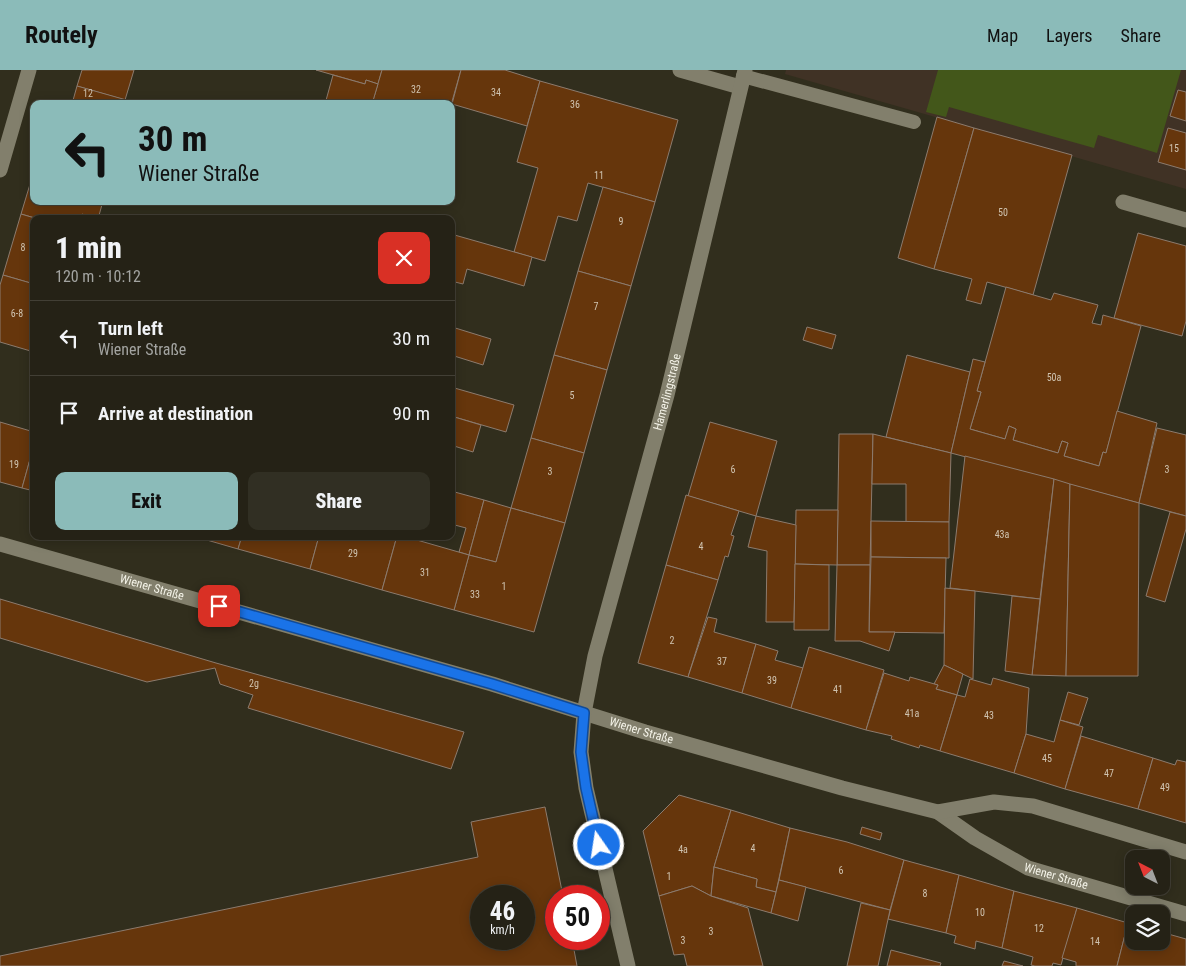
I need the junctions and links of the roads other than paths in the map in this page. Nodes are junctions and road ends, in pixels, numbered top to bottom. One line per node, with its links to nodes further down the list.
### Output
1 (29, 70): 5 (main road)
2 (680, 70): 3 (main road)
3 (743, 78): 4 (lane); 9 (main road, Hamerlingstraße)
4 (914, 122)
5 (0, 170)
6 (1123, 202): 7 (main road)
7 (1186, 220)
8 (0, 544): 9 (main road, Wiener Straße)
9 (584, 713): 10 (main road, Wiener Straße); 13 (main road, Hamerlingstraße)
10 (938, 812): 11 (main road, Wiener Straße); 12 (main road, Wiener Straße)
11 (1186, 852)
12 (1186, 914)
13 (628, 966)

